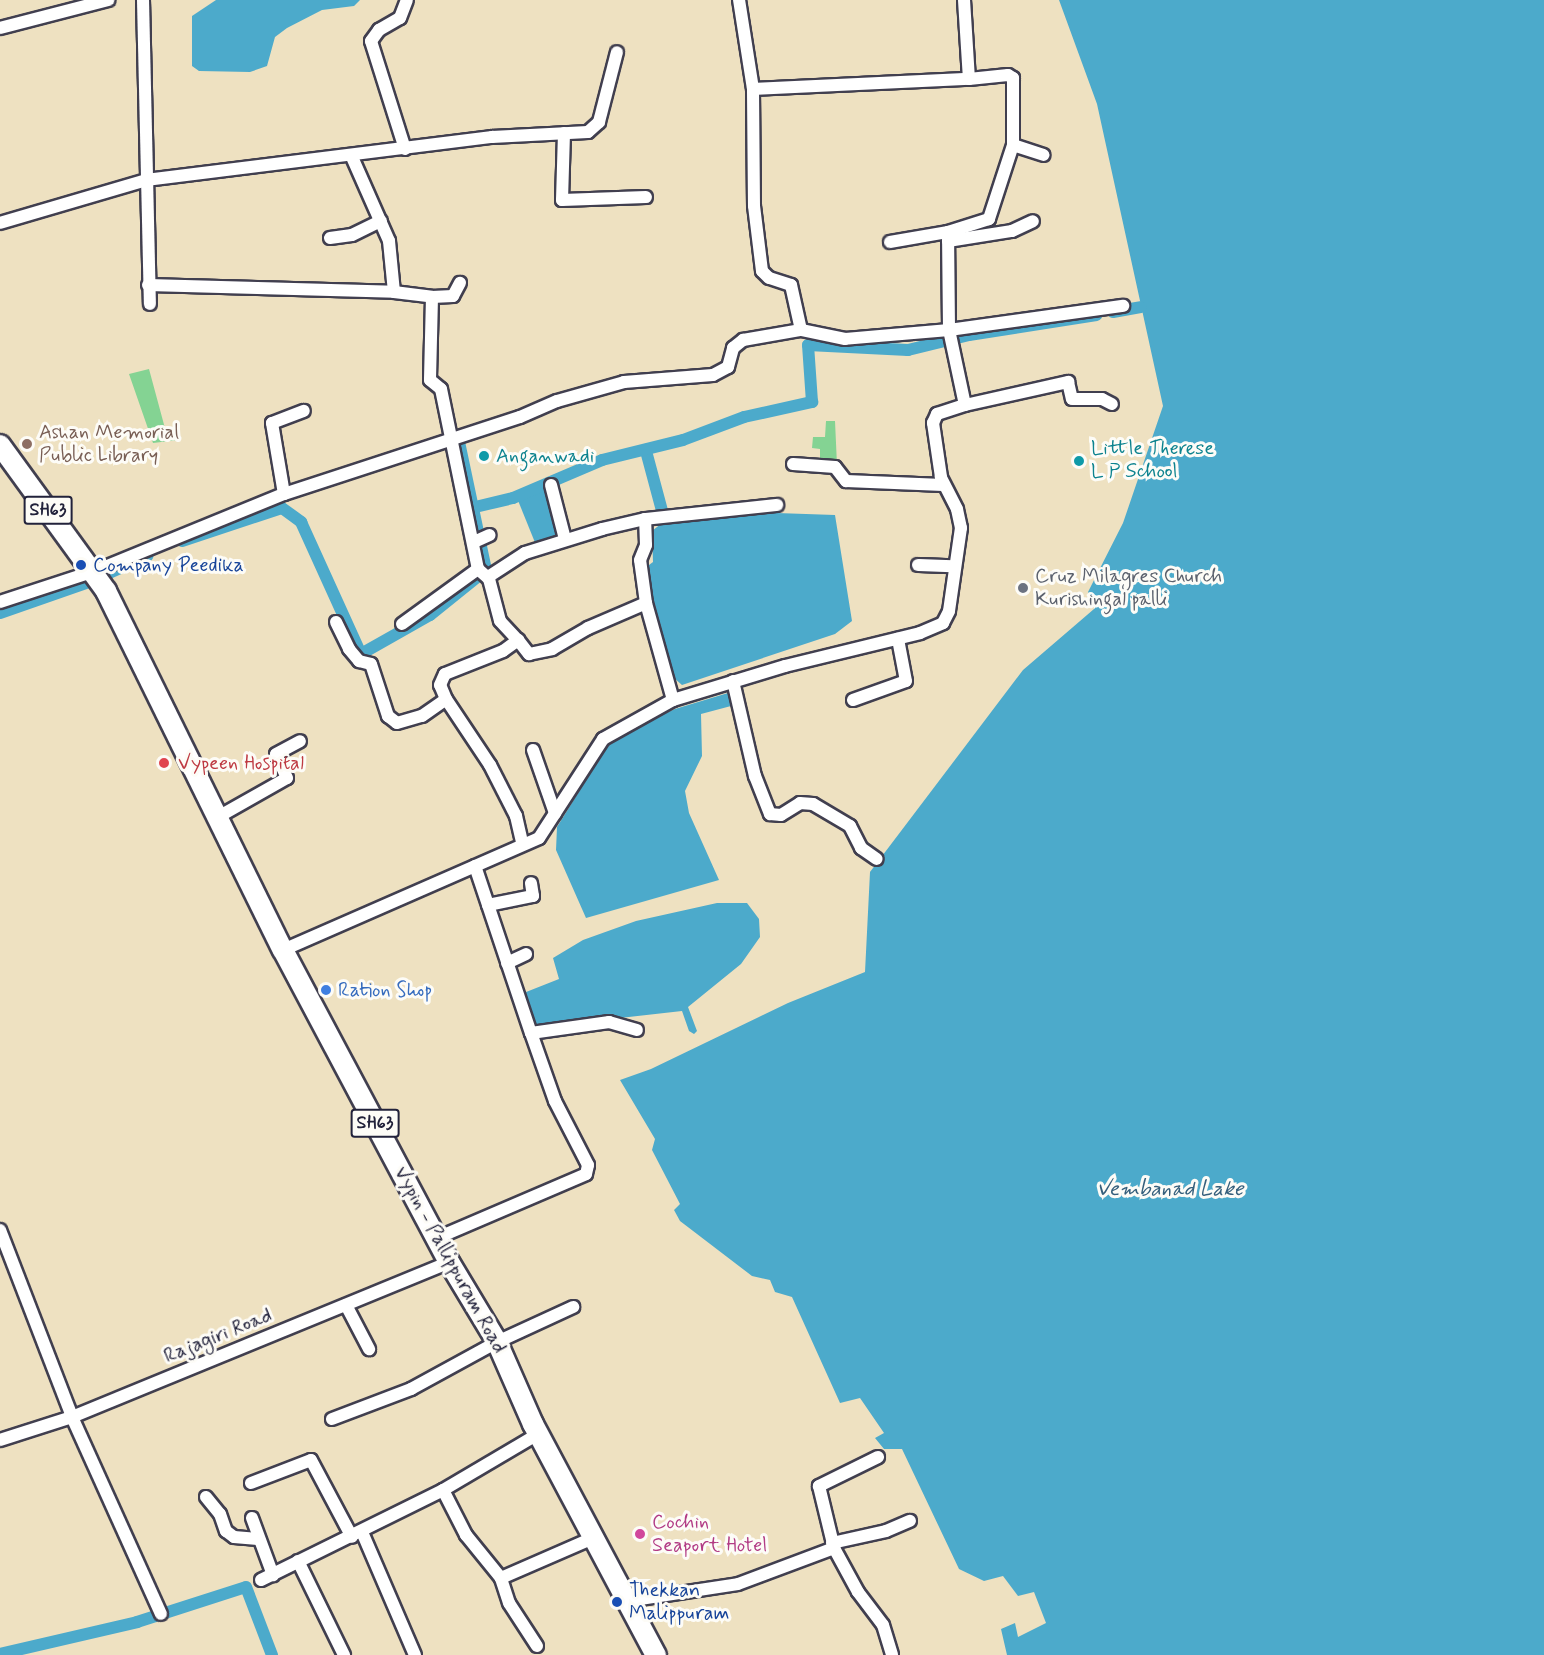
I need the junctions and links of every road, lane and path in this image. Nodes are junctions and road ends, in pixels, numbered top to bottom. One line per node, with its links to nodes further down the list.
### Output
1 (108, 0): 6 (street)
2 (143, 0): 15 (street)
3 (407, 0): 12 (street)
4 (739, 0): 9 (street)
5 (964, 0): 8 (street)
6 (0, 28)
7 (617, 52): 10 (street)
8 (969, 79): 9 (street); 11 (street)
9 (753, 89): 29 (street)
10 (564, 133): 12 (street); 16 (street)
11 (1013, 145): 13 (street); 20 (street)
12 (405, 149): 14 (street)
13 (1042, 155)
14 (352, 157): 15 (street); 17 (street)
15 (146, 180): 19 (street); 24 (street)
16 (646, 197)
17 (381, 221): 21 (street); 25 (street)
18 (1033, 221): 20 (street)
19 (0, 223)
20 (948, 236): 22 (street); 30 (street)
21 (330, 238)
22 (890, 242)
23 (460, 283): 26 (street)
24 (148, 285): 25 (street); 27 (street)
25 (394, 292): 26 (street)
26 (432, 297): 34 (street)
27 (150, 304)
28 (1123, 306): 30 (street)
29 (801, 330): 30 (street); 34 (street)
30 (950, 336): 32 (street)
31 (1112, 404): 32 (street)
32 (965, 405): 38 (street)
33 (304, 411): 39 (street)
34 (453, 437): 39 (street); 44 (street)
35 (0, 446): 48 (main road, SH63)
36 (793, 464): 38 (street)
37 (551, 485): 43 (street)
38 (943, 485): 46 (street)
39 (284, 494): 48 (street)
40 (777, 505): 41 (street)
41 (653, 518): 43 (street); 50 (street)
42 (490, 535): 44 (street)
43 (565, 539): 47 (street)
44 (474, 542): 47 (street)
45 (918, 565): 46 (street)
46 (953, 566): 53 (street)
47 (483, 573): 52 (street); 54 (street)
48 (99, 578): 49 (street); 62 (main road, Vypin - Pallippuram Road / SH63)
49 (0, 602)
50 (646, 603): 54 (street); 57 (street)
51 (336, 622): 56 (street)
52 (402, 624)
53 (898, 639): 55 (street); 58 (street)
54 (518, 640): 56 (street)
55 (733, 681): 57 (street); 64 (street)
56 (446, 699): 63 (street)
57 (673, 700): 61 (street)
58 (853, 700)
59 (300, 741): 62 (street)
60 (533, 750): 61 (street)
61 (555, 813): 63 (street)
62 (218, 817): 68 (main road, Vypin - Pallippuram Road / SH63)
63 (522, 842): 65 (street)
64 (877, 859)
65 (475, 866): 67 (street); 68 (street)
66 (531, 883): 67 (street)
67 (488, 904): 70 (street)
68 (284, 950): 74 (main road, Vypin - Pallippuram Road / SH63)
69 (526, 954): 70 (street)
70 (507, 963): 72 (street)
71 (637, 1030): 72 (street)
72 (531, 1033): 74 (street)
73 (0, 1230): 80 (street)
74 (436, 1238): 75 (main road, Vypin - Pallippuram Road / SH63)
75 (449, 1262): 76 (street, Rajagiri Road); 78 (main road, Vypin - Pallippuram Road / SH63)
76 (346, 1305): 79 (street); 80 (street, Rajagiri Road)
77 (573, 1307): 78 (street)
78 (497, 1342): 81 (street); 82 (main road, Vypin - Pallippuram Road / SH63)
79 (369, 1349)
80 (72, 1417): 83 (street, Rajagiri Road); 99 (street)
81 (332, 1419)
82 (538, 1434): 86 (street); 91 (main road, Vypin - Pallippuram Road / SH63)
83 (0, 1440)
84 (878, 1456): 93 (street)
85 (251, 1483): 90 (street)
86 (443, 1490): 90 (street); 96 (street)
87 (206, 1497): 92 (street)
88 (252, 1518): 92 (street)
89 (910, 1521): 93 (street)
90 (357, 1535): 94 (street); 102 (street)
91 (593, 1538): 96 (street); 98 (main road, Vypin - Pallippuram Road / SH63)
92 (258, 1539): 95 (street)
93 (833, 1545): 98 (street); 104 (street)
94 (298, 1562): 95 (street); 101 (street)
95 (273, 1575): 97 (street)
96 (501, 1578): 100 (street)
97 (261, 1580)
98 (627, 1601): 103 (main road, Vypin - Pallippuram Road / SH63)
99 (161, 1614)
100 (537, 1646)
101 (344, 1655)
102 (415, 1655)
103 (656, 1655)
104 (892, 1655)

